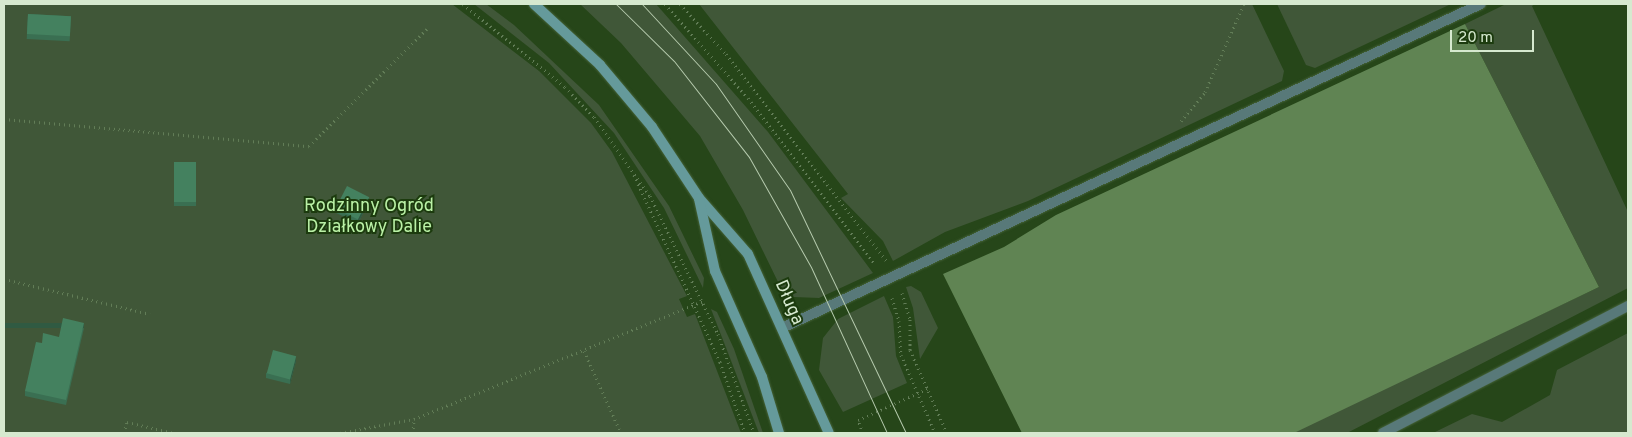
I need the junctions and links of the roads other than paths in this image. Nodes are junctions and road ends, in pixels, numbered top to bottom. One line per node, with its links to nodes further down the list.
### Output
1 (534, 4): 3 (street, Długa)
2 (1481, 4): 5 (street)
3 (699, 198): 5 (street, Długa); 6 (street, Długa)
4 (1628, 306): 8 (street)
5 (782, 328): 7 (street, Długa)
6 (780, 433)
7 (828, 433)
8 (1383, 433)

